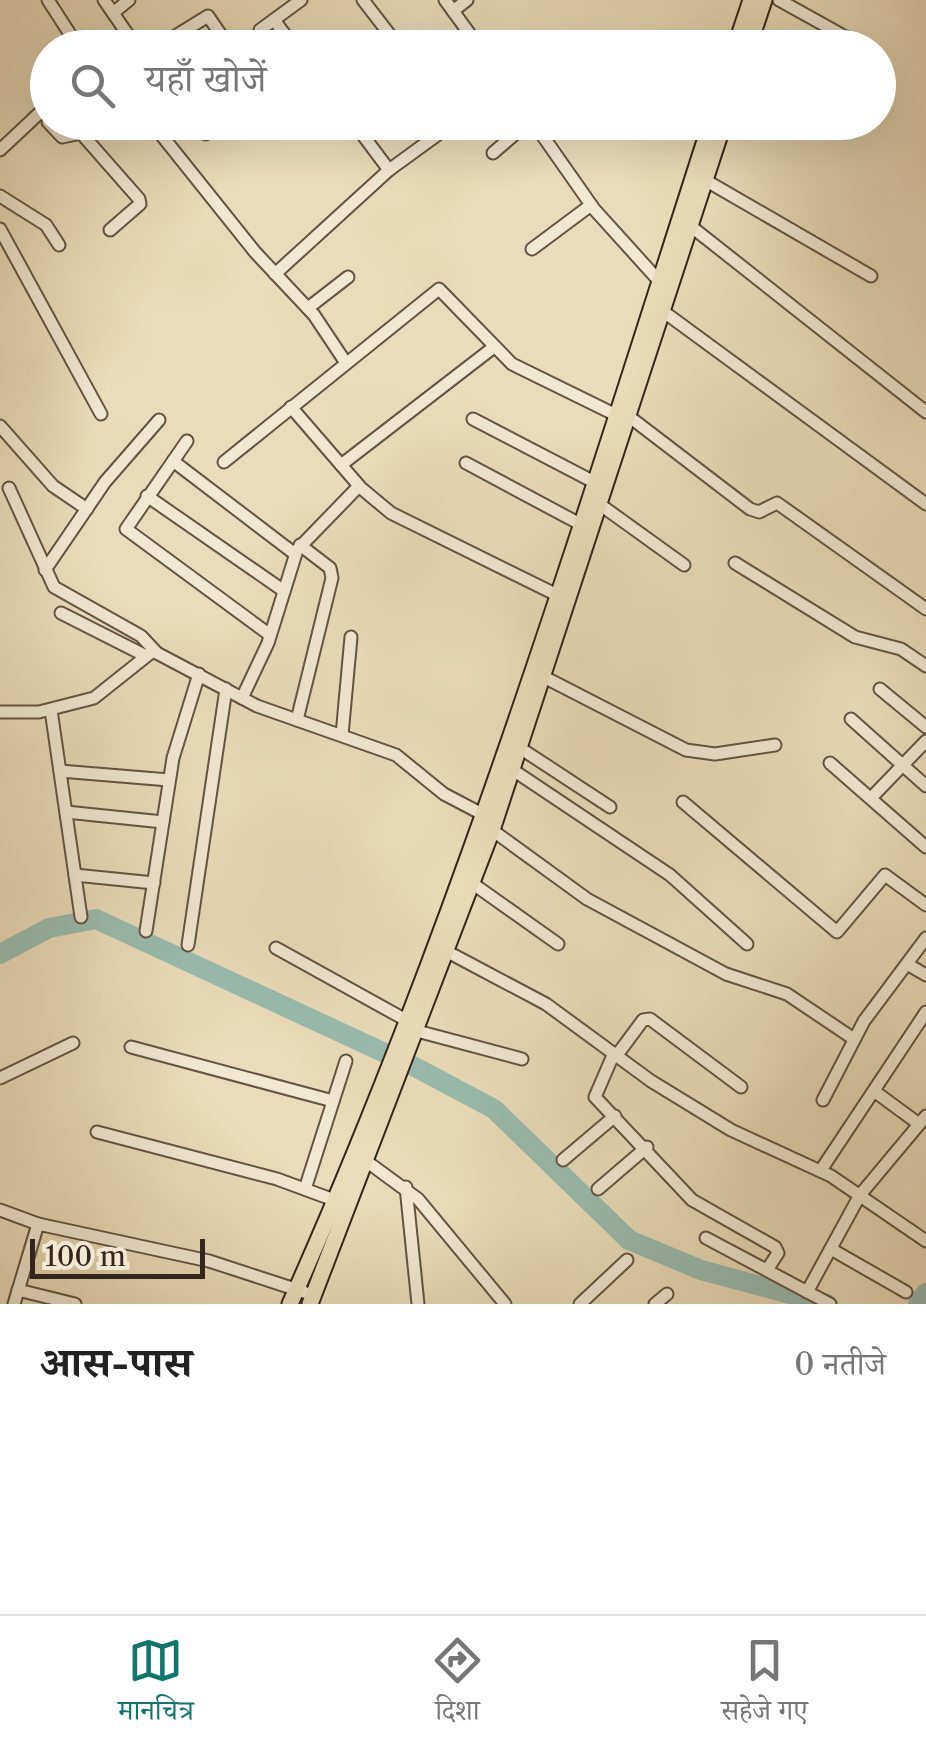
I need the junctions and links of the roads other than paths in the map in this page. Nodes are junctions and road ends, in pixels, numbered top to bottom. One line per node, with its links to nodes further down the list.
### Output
1 (48, 0): 13 (street)
2 (104, 0): 11 (street)
3 (129, 0): 11 (street)
4 (301, 0): 12 (street)
5 (364, 0): 19 (street)
6 (467, 0): 10 (street)
7 (751, 0): 21 (main road)
8 (764, 0): 22 (main road)
9 (779, 0): 23 (street)
10 (449, 6): 20 (street)
11 (113, 13): 14 (street)
12 (274, 20): 17 (street); 18 (street)
13 (68, 30)
14 (125, 30)
15 (185, 30): 16 (street)
16 (218, 30)
17 (260, 30)
18 (282, 30)
19 (386, 30)
20 (467, 30)
21 (742, 30)
22 (754, 30)
23 (832, 30)
24 (30, 128): 33 (street)
25 (88, 140): 41 (street)
26 (166, 140): 44 (street)
27 (366, 140): 35 (street)
28 (430, 140): 35 (street)
29 (508, 140): 34 (street)
30 (544, 140): 38 (street)
31 (706, 140): 39 (main road)
32 (718, 140): 36 (main road)
33 (0, 150)
34 (493, 152)
35 (389, 170): 44 (street)
36 (705, 180): 39 (main road); 46 (street)
37 (0, 196): 42 (street)
38 (591, 205): 43 (street); 47 (street)
39 (685, 222): 47 (main road); 49 (main road); 53 (street)
40 (0, 229): 54 (street)
41 (110, 230)
42 (59, 245)
43 (532, 249)
44 (276, 274): 48 (street)
45 (348, 276): 48 (street)
46 (872, 276)
47 (660, 282): 49 (main road)
48 (308, 308): 51 (street)
49 (659, 308): 55 (main road); 68 (street)
50 (494, 347): 51 (street); 55 (street); 63 (street)
51 (346, 363): 52 (street)
52 (291, 408): 61 (street); 63 (street)
53 (926, 412)
54 (101, 414)
55 (623, 416): 64 (main road); 69 (main road); 78 (street)
56 (473, 419): 64 (street)
57 (160, 420): 70 (street)
58 (0, 426): 70 (street)
59 (187, 441): 60 (street)
60 (172, 461): 67 (street); 72 (street)
61 (224, 462)
62 (466, 464): 71 (street)
63 (341, 465): 65 (street)
64 (594, 482): 71 (main road)
65 (359, 486): 72 (street); 77 (street)
66 (9, 488): 75 (street)
67 (147, 496): 76 (street); 80 (street)
68 (926, 504)
69 (602, 506): 74 (street); 85 (main road)
70 (87, 509): 75 (street)
71 (580, 524): 77 (main road)
72 (298, 550): 76 (street); 91 (street)
73 (735, 564): 83 (street)
74 (684, 565)
75 (45, 570): 82 (street)
76 (284, 590): 80 (street)
77 (557, 596): 109 (main road)
78 (926, 609)
79 (61, 613): 82 (street)
80 (270, 635): 88 (street)
81 (351, 638): 94 (street)
82 (150, 654): 84 (street); 89 (street)
83 (926, 666)
84 (199, 674): 87 (street); 102 (street)
85 (544, 677): 96 (street); 97 (main road)
86 (880, 689): 93 (street)
87 (226, 690): 88 (street); 118 (street)
88 (242, 698): 91 (street)
89 (51, 710): 90 (street); 101 (street)
90 (0, 712)
91 (297, 720): 94 (street)
92 (850, 720): 99 (street)
93 (926, 727)
94 (342, 735): 109 (street)
95 (926, 740): 99 (street)
96 (775, 746)
97 (520, 748): 100 (main road); 106 (street)
98 (830, 763): 104 (street)
99 (902, 766): 103 (street); 104 (street)
100 (513, 770): 109 (main road); 120 (street)
101 (60, 771): 102 (street); 107 (street)
102 (170, 780): 108 (street)
103 (926, 786)
104 (870, 798): 110 (street)
105 (683, 802): 114 (street)
106 (610, 807)
107 (66, 812): 108 (street); 111 (street)
108 (163, 822): 113 (street)
109 (488, 822): 112 (main road); 126 (main road); 127 (street)
110 (926, 847)
111 (75, 875): 113 (street); 115 (street)
112 (472, 882): 119 (street); 122 (main road)
113 (154, 883): 116 (street)
114 (926, 905)
115 (81, 917)
116 (146, 931)
117 (926, 938): 123 (street)
118 (188, 944)
119 (558, 944)
120 (747, 944)
121 (276, 948): 126 (street)
122 (446, 951): 126 (main road); 130 (street)
123 (906, 964): 124 (street); 127 (street)
124 (926, 975)
125 (926, 1012): 135 (street)
126 (408, 1033): 131 (street); 142 (main road)
127 (854, 1040): 136 (street)
128 (73, 1043): 133 (street)
129 (131, 1047): 137 (street)
130 (616, 1054): 134 (street); 138 (street); 144 (street)
131 (522, 1059)
132 (346, 1061): 137 (street)
133 (0, 1078)
134 (741, 1087)
135 (874, 1091): 139 (street); 144 (street)
136 (823, 1100)
137 (333, 1101): 146 (street)
138 (615, 1116): 141 (street); 143 (street)
139 (923, 1120): 148 (street)
140 (97, 1132): 146 (street)
141 (647, 1148): 147 (street); 156 (street)
142 (361, 1158): 145 (street); 149 (main road); 162 (main road)
143 (563, 1160)
144 (821, 1170): 148 (street)
145 (406, 1187): 165 (street); 166 (street)
146 (306, 1189): 149 (street)
147 (598, 1190)
148 (860, 1196): 153 (street); 154 (street)
149 (334, 1200): 161 (main road)
150 (0, 1210): 151 (street)
151 (38, 1224): 157 (street); 161 (street)
152 (706, 1238): 156 (street)
153 (926, 1241)
154 (831, 1249): 158 (street); 159 (street)
155 (627, 1260): 167 (street)
156 (767, 1270): 158 (street)
157 (18, 1290): 163 (street); 164 (street)
158 (808, 1292): 169 (street)
159 (906, 1292)
160 (667, 1294): 168 (street)
161 (293, 1297): 162 (street)
162 (312, 1299)
163 (14, 1304)
164 (76, 1304)
165 (418, 1304)
166 (505, 1304)
167 (580, 1304)
168 (655, 1304)
169 (830, 1304)

